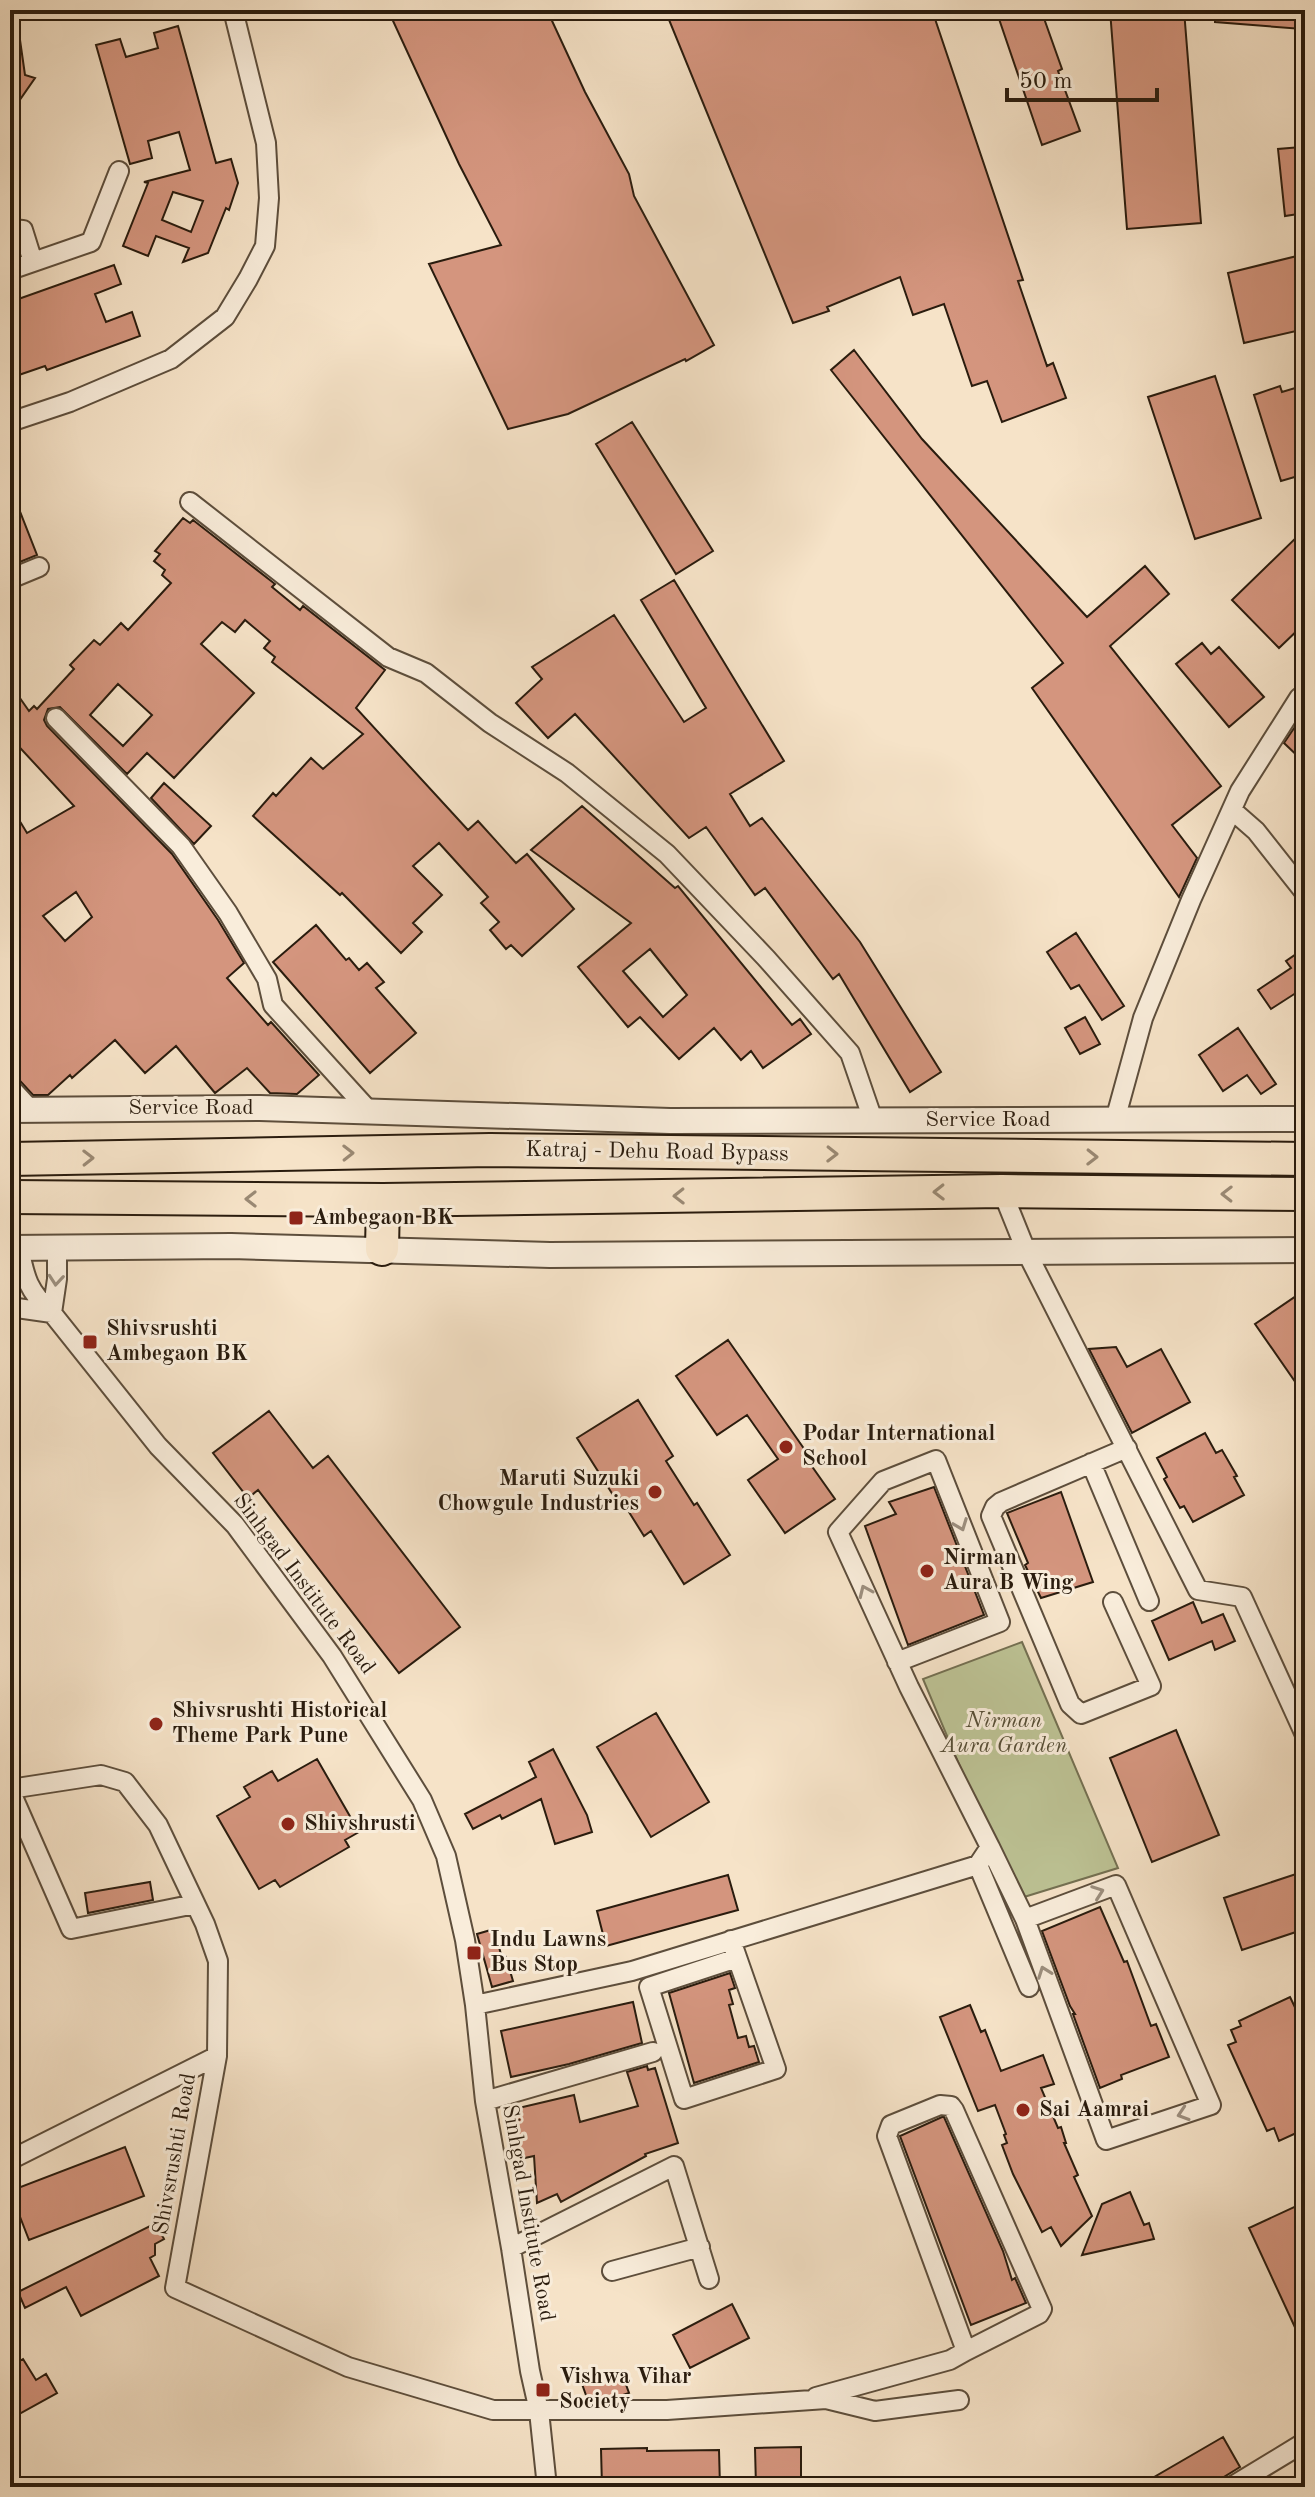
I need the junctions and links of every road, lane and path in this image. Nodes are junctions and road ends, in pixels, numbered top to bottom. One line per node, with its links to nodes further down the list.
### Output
1 (233, 10): 6 (street)
2 (119, 171): 4 (street)
3 (10, 229): 4 (street)
4 (33, 262): 5 (street)
5 (10, 270)
6 (10, 422)
7 (190, 502): 18 (street)
8 (39, 567): 9 (street)
9 (10, 579)
10 (1305, 693): 12 (street)
11 (56, 718): 16 (street)
12 (1232, 810): 13 (street); 19 (street)
13 (1305, 893)
14 (10, 1087): 15 (street)
15 (21, 1110): 16 (street, Service Road)
16 (371, 1113): 18 (street, Service Road)
17 (1305, 1119): 19 (street, Service Road)
18 (873, 1120): 19 (street, Service Road)
19 (1115, 1120)
20 (10, 1159): 21 (highway, Katraj - Dehu Road Bypass, one-way to 21)
21 (1305, 1159)
22 (1002, 1191): 23 (highway, Katraj - Dehu Road Bypass, one-way to 22); 25 (highway, Katraj - Dehu Road Bypass, one-way to 25); 30 (street)
23 (1305, 1194)
24 (10, 1197): 25 (highway, Katraj - Dehu Road Bypass, one-way to 24)
25 (383, 1200): 28 (highway)
26 (14, 1248): 27 (street); 32 (street, Sinhgad Institute Road)
27 (57, 1248): 28 (street); 32 (street, one-way to 32)
28 (382, 1249): 30 (street)
29 (1305, 1250): 30 (street)
30 (1027, 1253): 33 (street)
31 (10, 1307): 32 (street)
32 (52, 1313): 46 (street, Sinhgad Institute Road)
33 (1127, 1448): 34 (street); 38 (street)
34 (1091, 1463): 35 (street); 36 (street)
35 (1149, 1601)
36 (1113, 1602)
37 (897, 1662): 37 (street, one-way to 37); 40 (street)
38 (1305, 1735)
39 (10, 1790): 42 (street, Shivsrushti Road); 42 (street)
40 (990, 1847): 41 (street); 43 (street)
41 (978, 1865): 44 (street); 45 (street)
42 (195, 1904): 48 (street, Shivsrushti Road)
43 (1025, 1919): 43 (street, one-way to 43)
44 (734, 1949): 44 (street); 46 (street)
45 (1029, 1987)
46 (475, 2005): 49 (street, Sinhgad Institute Road)
47 (653, 2052): 49 (street)
48 (217, 2056): 50 (street); 58 (street, Shivsrushti Road)
49 (485, 2101): 52 (street, Sinhgad Institute Road)
50 (10, 2160)
51 (700, 2247): 52 (street); 53 (street); 54 (street)
52 (511, 2248): 58 (street, Sinhgad Institute Road)
53 (612, 2271)
54 (709, 2279)
55 (966, 2351): 55 (street); 57 (street)
56 (959, 2400): 57 (street)
57 (799, 2401): 58 (street)
58 (539, 2411): 60 (street, Sinhgad Institute Road)
59 (1305, 2442): 61 (street)
60 (547, 2487)
61 (1231, 2487)

